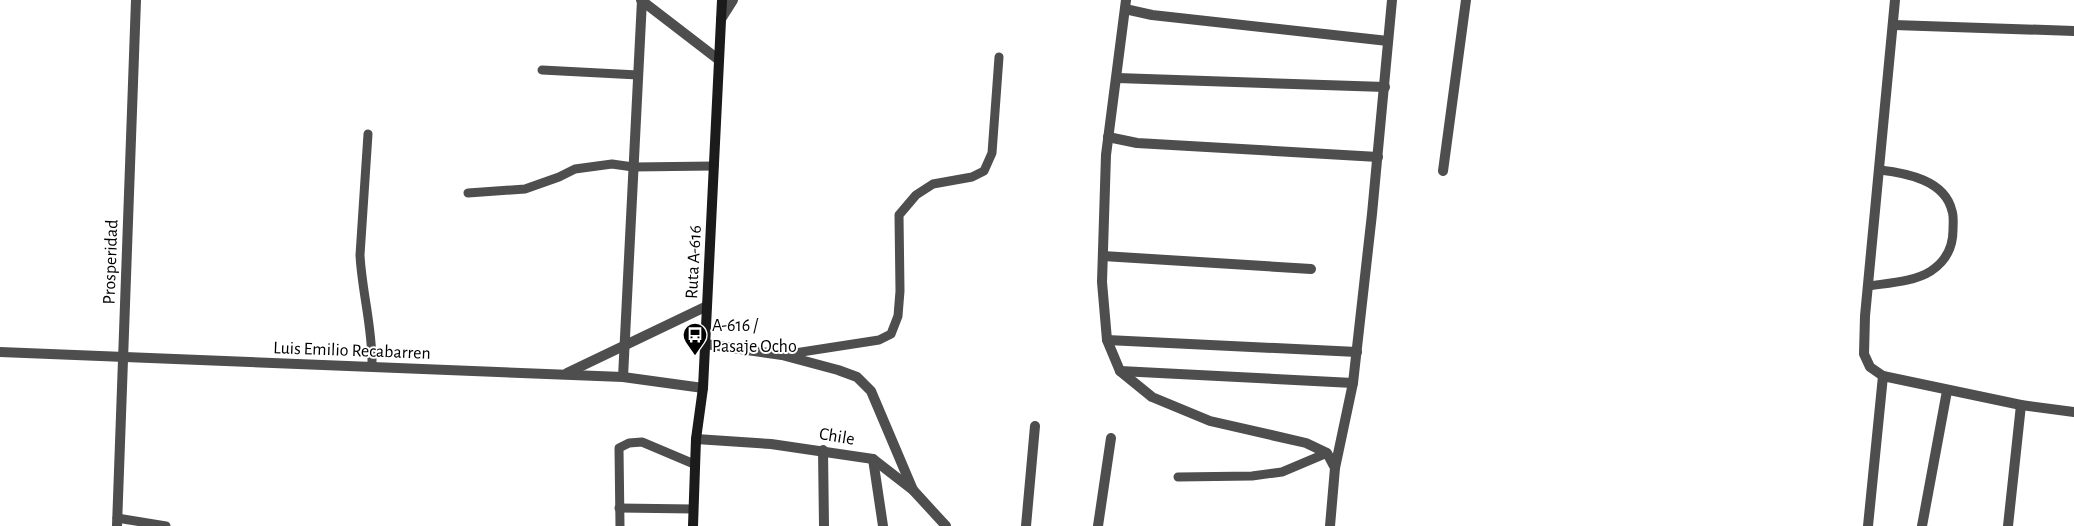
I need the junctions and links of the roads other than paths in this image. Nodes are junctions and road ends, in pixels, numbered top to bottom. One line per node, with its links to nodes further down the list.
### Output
1 (136, 0): 37 (street, Prosperidad)
2 (642, 0): 14 (street); 16 (street)
3 (722, 0): 9 (main road, Ruta A-616)
4 (734, 0): 9 (street)
5 (1392, 0): 12 (street)
6 (1466, 0): 25 (street)
7 (1895, 0): 10 (street)
8 (1126, 5): 12 (street); 17 (street)
9 (721, 19): 14 (main road, Ruta A-616)
10 (1894, 25): 11 (street); 24 (street)
11 (2074, 31)
12 (1388, 41): 18 (street)
13 (999, 57): 36 (lane)
14 (719, 60): 22 (main road, Ruta A-616)
15 (542, 70): 16 (lane)
16 (638, 76): 23 (street)
17 (1117, 78): 18 (street); 20 (street)
18 (1384, 87): 21 (street)
19 (368, 134): 38 (lane)
20 (1108, 137): 21 (street); 27 (street)
21 (1378, 157): 35 (street)
22 (714, 166): 23 (lane); 30 (main road, Ruta A-616)
23 (633, 167): 26 (lane); 33 (street)
24 (1880, 170): 29 (street); 29 (lane)
25 (1443, 171)
26 (468, 193)
27 (1103, 256): 28 (street); 31 (street)
28 (1311, 269)
29 (1868, 286): 41 (street)
30 (707, 306): 32 (main road, Ruta A-616); 33 (street)
31 (1107, 340): 35 (street); 39 (street)
32 (705, 344): 36 (street); 44 (main road, Ruta A-616)
33 (624, 346): 40 (street); 42 (street)
34 (0, 352): 37 (street, Luis Emilio Recabarren)
35 (1357, 352): 43 (street)
36 (782, 355): 57 (street)
37 (122, 357): 38 (street, Luis Emilio Recabarren); 60 (street, Prosperidad)
38 (372, 367): 40 (street, Luis Emilio Recabarren)
39 (1120, 371): 43 (street); 52 (street)
40 (564, 375): 42 (street, Luis Emilio Recabarren)
41 (1883, 376): 45 (street); 70 (street)
42 (623, 377): 44 (street, Luis Emilio Recabarren)
43 (1354, 382): 55 (street)
44 (703, 388): 50 (main road, Ruta A-616)
45 (1947, 391): 46 (street); 71 (street)
46 (2021, 405): 47 (street); 72 (street)
47 (2074, 412)
48 (1036, 426): 67 (street)
49 (1111, 438): 68 (street)
50 (696, 439): 51 (street, Chile); 54 (main road, Ruta A-616)
51 (823, 450): 53 (street, Chile); 64 (street)
52 (1327, 452): 55 (street); 56 (lane)
53 (873, 458): 57 (street, Chile); 65 (street)
54 (694, 464): 58 (lane); 59 (main road, Ruta A-616)
55 (1335, 468): 69 (street)
56 (1178, 476)
57 (912, 490): 66 (street, Chile)
58 (619, 508): 59 (lane); 62 (lane)
59 (693, 508): 63 (main road, Ruta A-616)
60 (117, 522): 61 (lane)
61 (166, 526)
62 (620, 526)
63 (693, 526)
64 (824, 526)
65 (883, 526)
66 (946, 526)
67 (1026, 526)
68 (1098, 526)
69 (1330, 526)
70 (1868, 526)
71 (1922, 526)
72 (2008, 526)

